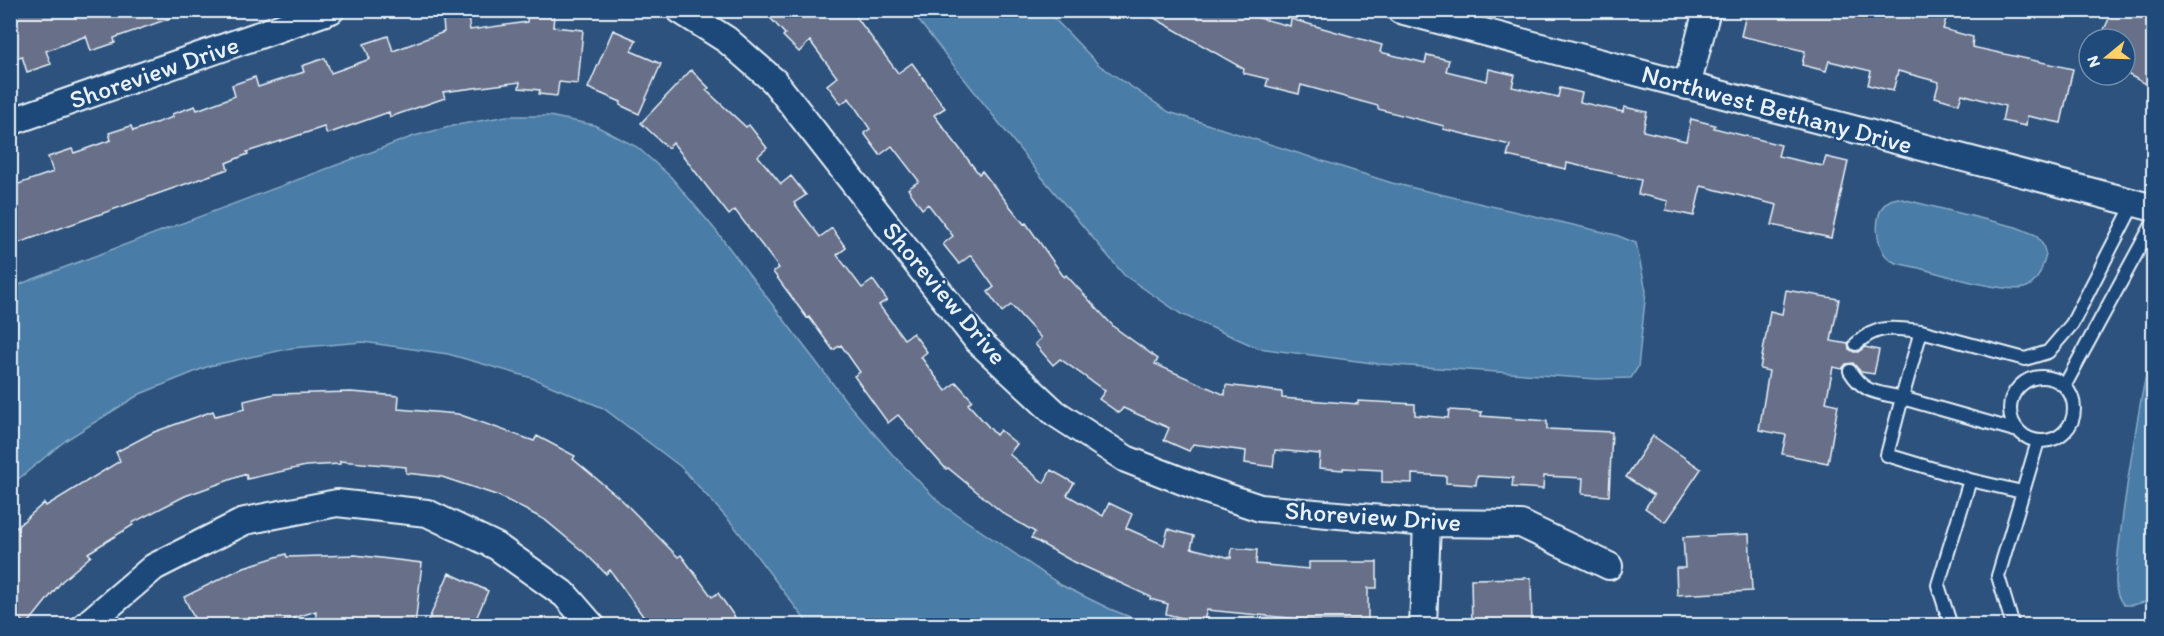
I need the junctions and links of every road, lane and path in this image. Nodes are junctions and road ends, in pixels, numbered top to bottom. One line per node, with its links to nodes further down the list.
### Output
1 (331, 10): 6 (street, Shoreview Drive)
2 (680, 10): 20 (street, Shoreview Drive)
3 (1400, 10): 5 (street, Northwest Bethany Drive)
4 (1707, 10): 5 (street)
5 (1687, 86): 7 (street, Northwest Bethany Drive)
6 (10, 122)
7 (2144, 205): 11 (lane)
8 (2154, 221): 14 (lane)
9 (1921, 331): 10 (lane); 11 (lane); 15 (lane)
10 (1856, 344)
11 (2025, 359): 13 (lane)
12 (1850, 371): 15 (lane)
13 (2034, 377): 14 (lane); 16 (lane)
14 (2065, 385): 17 (lane)
15 (1902, 398): 16 (lane); 18 (lane)
16 (2018, 430): 17 (lane)
17 (2038, 441): 19 (lane)
18 (1970, 480): 19 (lane); 25 (lane)
19 (2022, 492): 26 (lane)
20 (1427, 523): 21 (street, Shoreview Drive); 24 (street)
21 (1609, 566)
22 (85, 626): 23 (street)
23 (592, 626)
24 (1423, 626)
25 (1951, 626)
26 (2013, 626)

